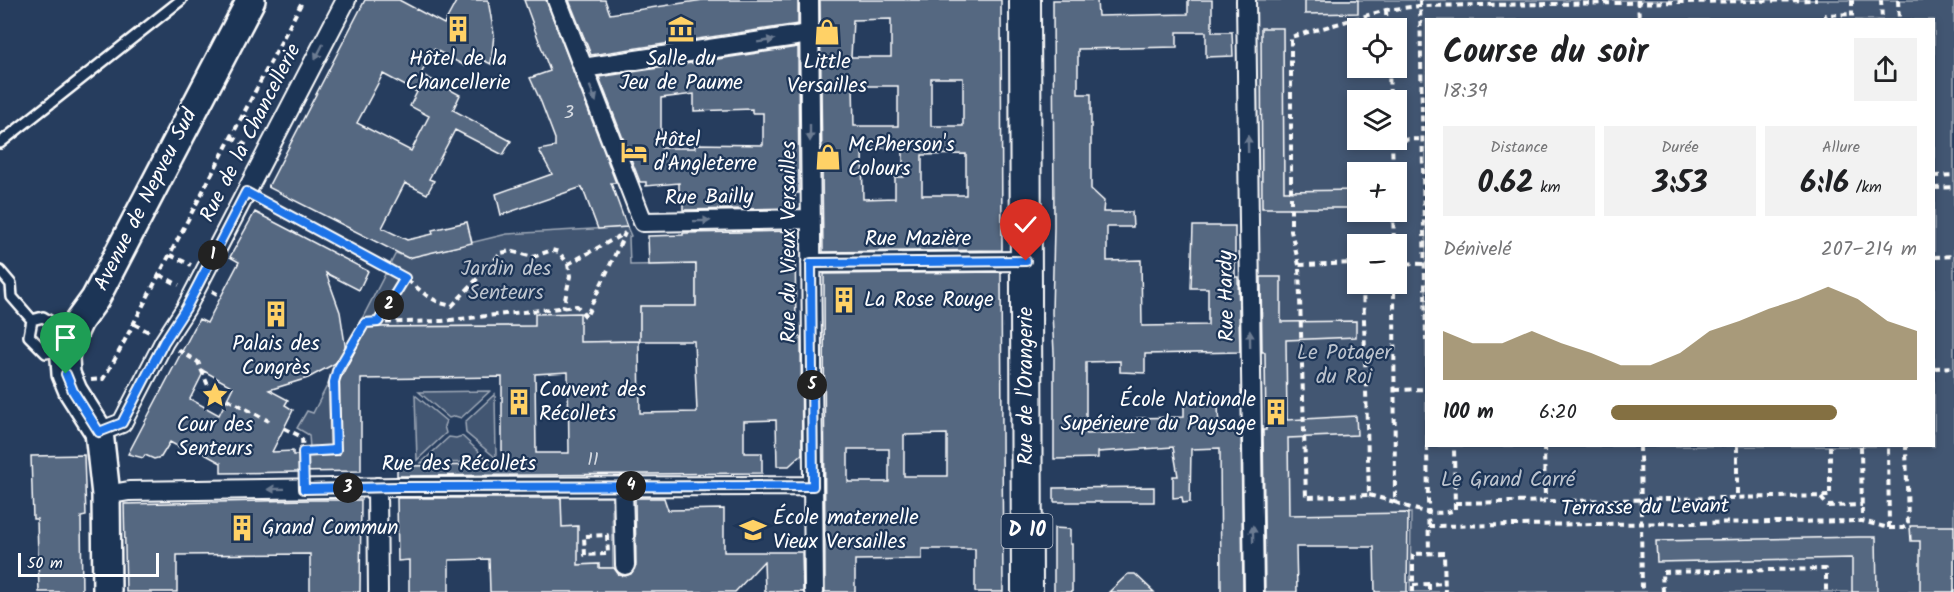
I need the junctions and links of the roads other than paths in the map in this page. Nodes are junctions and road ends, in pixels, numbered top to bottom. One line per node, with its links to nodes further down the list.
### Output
1 (181, 0): 10 (lane)
2 (251, 0): 18 (main road, Avenue de Nepveu Sud)
3 (346, 0): 19 (street, Rue de la Chancellerie, one-way to 19)
4 (557, 0): 9 (street)
5 (809, 0): 8 (street, Rue du Vieux Versailles)
6 (1025, 0): 12 (main road, Rue de l'Orangerie / D 10)
7 (1246, 0): 29 (street, Rue Hardy, one-way to 7)
8 (810, 34): 9 (street, one-way to 8); 11 (street, Rue du Vieux Versailles, one-way to 11)
9 (583, 68): 11 (street, Rue Bailly, one-way to 11)
10 (0, 143)
11 (811, 219): 13 (street, Rue du Vieux Versailles)
12 (1026, 261): 13 (street, Rue Mazière); 28 (main road, Rue de l'Orangerie / D 10)
13 (811, 263): 21 (street, Rue du Vieux Versailles)
14 (0, 271): 16 (lane)
15 (0, 296): 16 (lane)
16 (12, 297): 17 (lane)
17 (32, 320): 18 (lane); 18 (lane)
18 (66, 349): 19 (main road, Avenue de Nepveu Sud)
19 (99, 432): 23 (main road)
20 (623, 486): 21 (street, Rue des Récollets); 22 (street, Rue des Récollets); 24 (street)
21 (813, 486): 27 (street, Rue du Vieux Versailles)
22 (377, 487): 23 (street, Rue des Récollets, one-way to 23); 26 (street)
23 (106, 495): 25 (main road)
24 (625, 565)
25 (108, 592)
26 (378, 592)
27 (814, 592)
28 (1027, 592)
29 (1254, 592)

